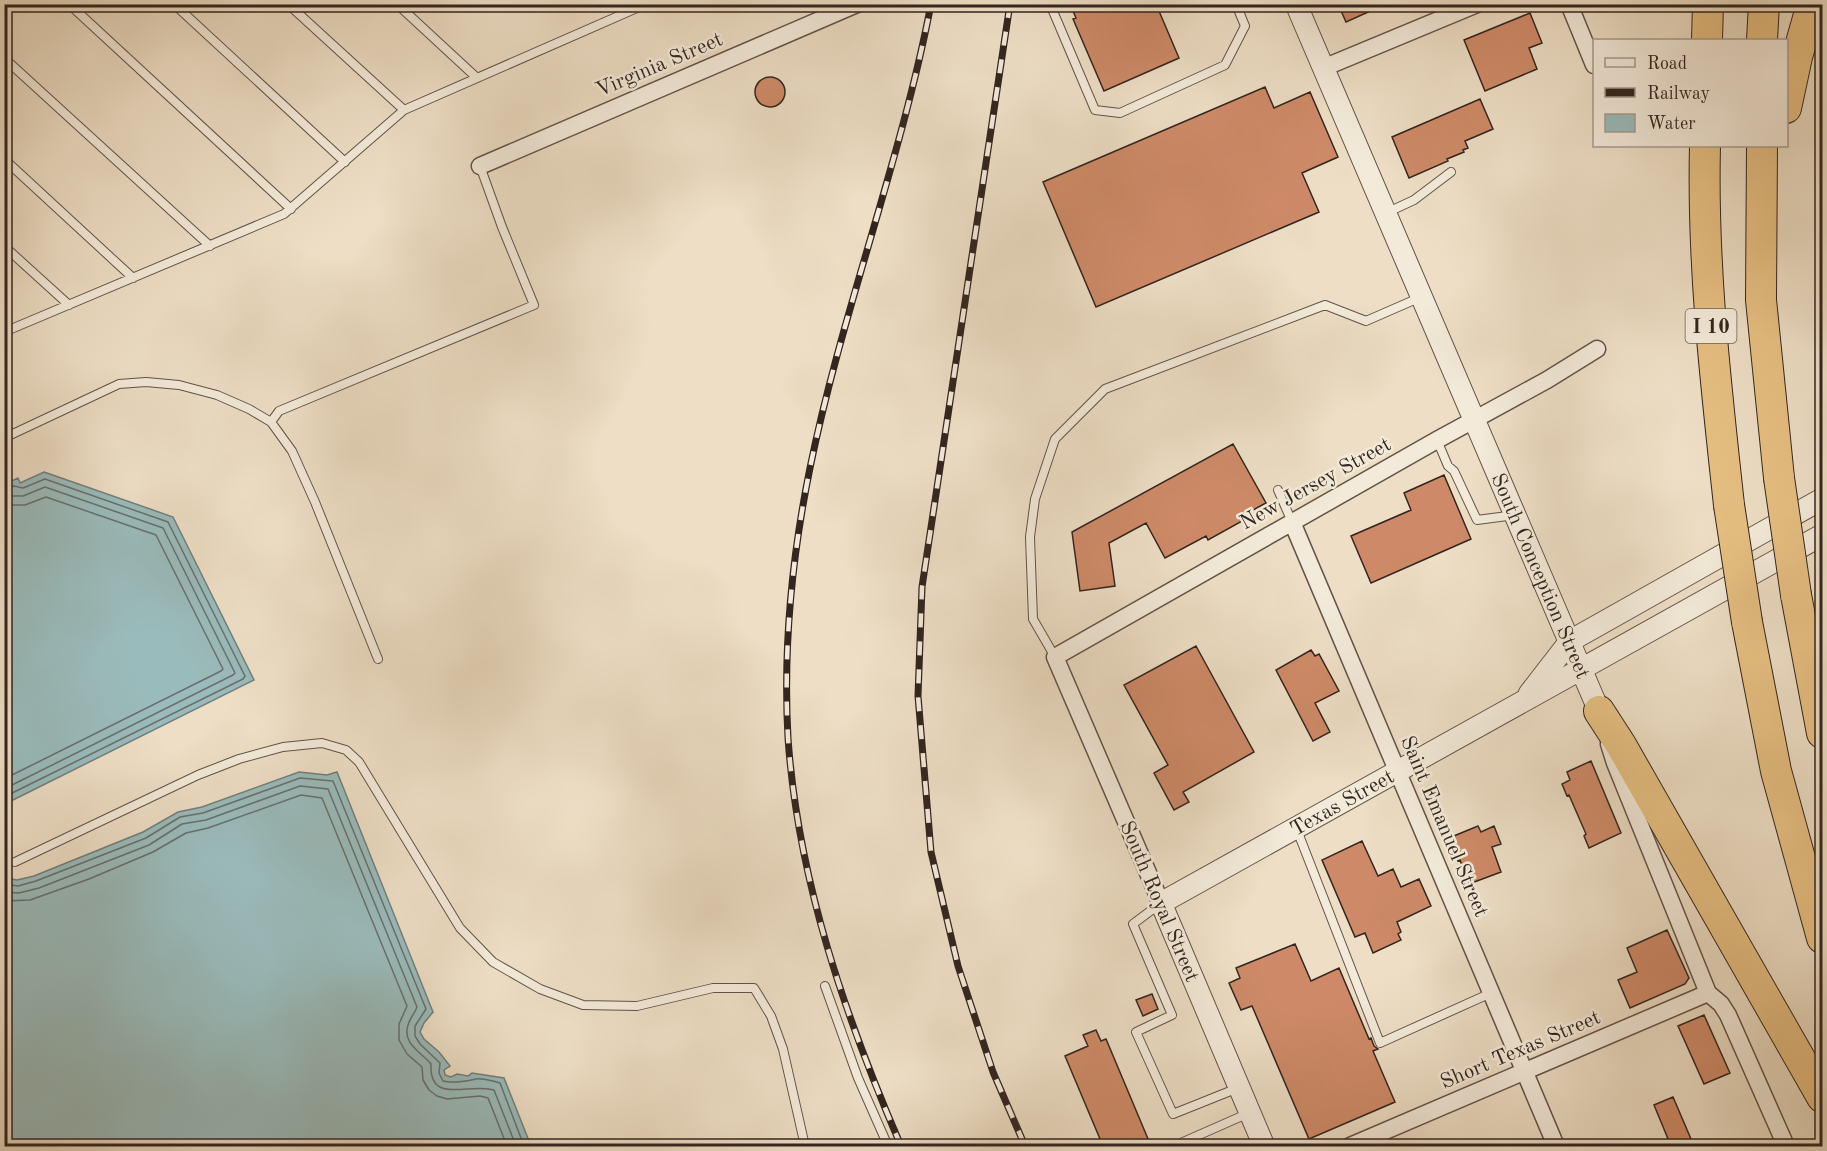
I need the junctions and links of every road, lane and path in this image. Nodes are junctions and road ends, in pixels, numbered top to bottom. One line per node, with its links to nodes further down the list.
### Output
1 (69, 4): 30 (lane)
2 (174, 4): 27 (lane)
3 (288, 4): 22 (lane)
4 (397, 4): 20 (lane)
5 (646, 4): 20 (lane)
6 (857, 4): 28 (street, Virginia Street)
7 (1050, 4): 8 (lane)
8 (1236, 4)
9 (1296, 4): 19 (street, South Conception Street)
10 (1477, 4): 19 (street)
11 (1569, 4): 18 (street)
12 (1708, 4): 15 (highway)
13 (1764, 4): 16 (highway)
14 (1812, 4): 21 (highway)
15 (1707, 39)
16 (1762, 39)
17 (4, 58): 34 (lane)
18 (1593, 63)
19 (1323, 68): 31 (street, South Conception Street)
20 (477, 78): 22 (lane)
21 (1788, 99)
22 (404, 110): 27 (lane)
23 (1705, 147): 60 (highway, I 10, bridge)
24 (1762, 147): 32 (highway, I 10)
25 (1778, 147): 32 (highway)
26 (4, 159): 35 (lane)
27 (345, 162): 30 (lane)
28 (480, 166): 41 (lane)
29 (1451, 172): 31 (lane)
30 (291, 209): 34 (lane)
31 (1385, 213): 36 (street, South Conception Street)
32 (1762, 218): 55 (highway, I 10, bridge)
33 (4, 246): 37 (lane)
34 (210, 246): 35 (lane)
35 (133, 278): 37 (lane)
36 (1421, 297): 40 (street, South Conception Street); 50 (lane)
37 (69, 305): 38 (lane)
38 (4, 332)
39 (1597, 349): 40 (street, New Jersey Street)
40 (1473, 420): 43 (street, New Jersey Street); 46 (street, South Conception Street)
41 (271, 422): 42 (lane); 51 (lane)
42 (4, 438)
43 (1437, 440): 46 (lane); 47 (street, New Jersey Street)
44 (1278, 490): 47 (lane)
45 (1822, 499): 49 (street, Texas Street)
46 (1515, 515): 49 (street, South Conception Street)
47 (1292, 522): 50 (street, New Jersey Street); 56 (street, Saint Emanuel Street)
48 (1822, 535): 52 (street, Texas Street)
49 (1570, 641): 52 (street, South Conception Street); 53 (street, Texas Street)
50 (1055, 657): 59 (street, South Royal Street)
51 (378, 659)
52 (1581, 669): 53 (street, Texas Street); 54 (street, South Conception Street)
53 (1522, 703): 56 (street, Texas Street)
54 (1599, 711): 63 (street, South Conception Street); 66 (highway)
55 (1822, 733)
56 (1397, 771): 57 (street, Texas Street); 62 (street, Saint Emanuel Street)
57 (1296, 828): 59 (street, Texas Street); 62 (lane)
58 (15, 862): 69 (lane)
59 (1161, 903): 65 (street, South Royal Street); 65 (lane)
60 (1822, 938)
61 (825, 986): 70 (lane)
62 (1491, 993): 64 (street, Saint Emanuel Street)
63 (1708, 993): 64 (street, Short Texas Street); 74 (street, South Conception Street)
64 (1525, 1072): 72 (street, Short Texas Street); 73 (street, Saint Emanuel Street)
65 (1239, 1088): 67 (street, South Royal Street)
66 (1822, 1097)
67 (1249, 1112): 68 (street, South Royal Street); 71 (lane)
68 (1260, 1145)
69 (805, 1146)
70 (888, 1146)
71 (1174, 1146)
72 (1350, 1146)
73 (1556, 1146)
74 (1786, 1146)

